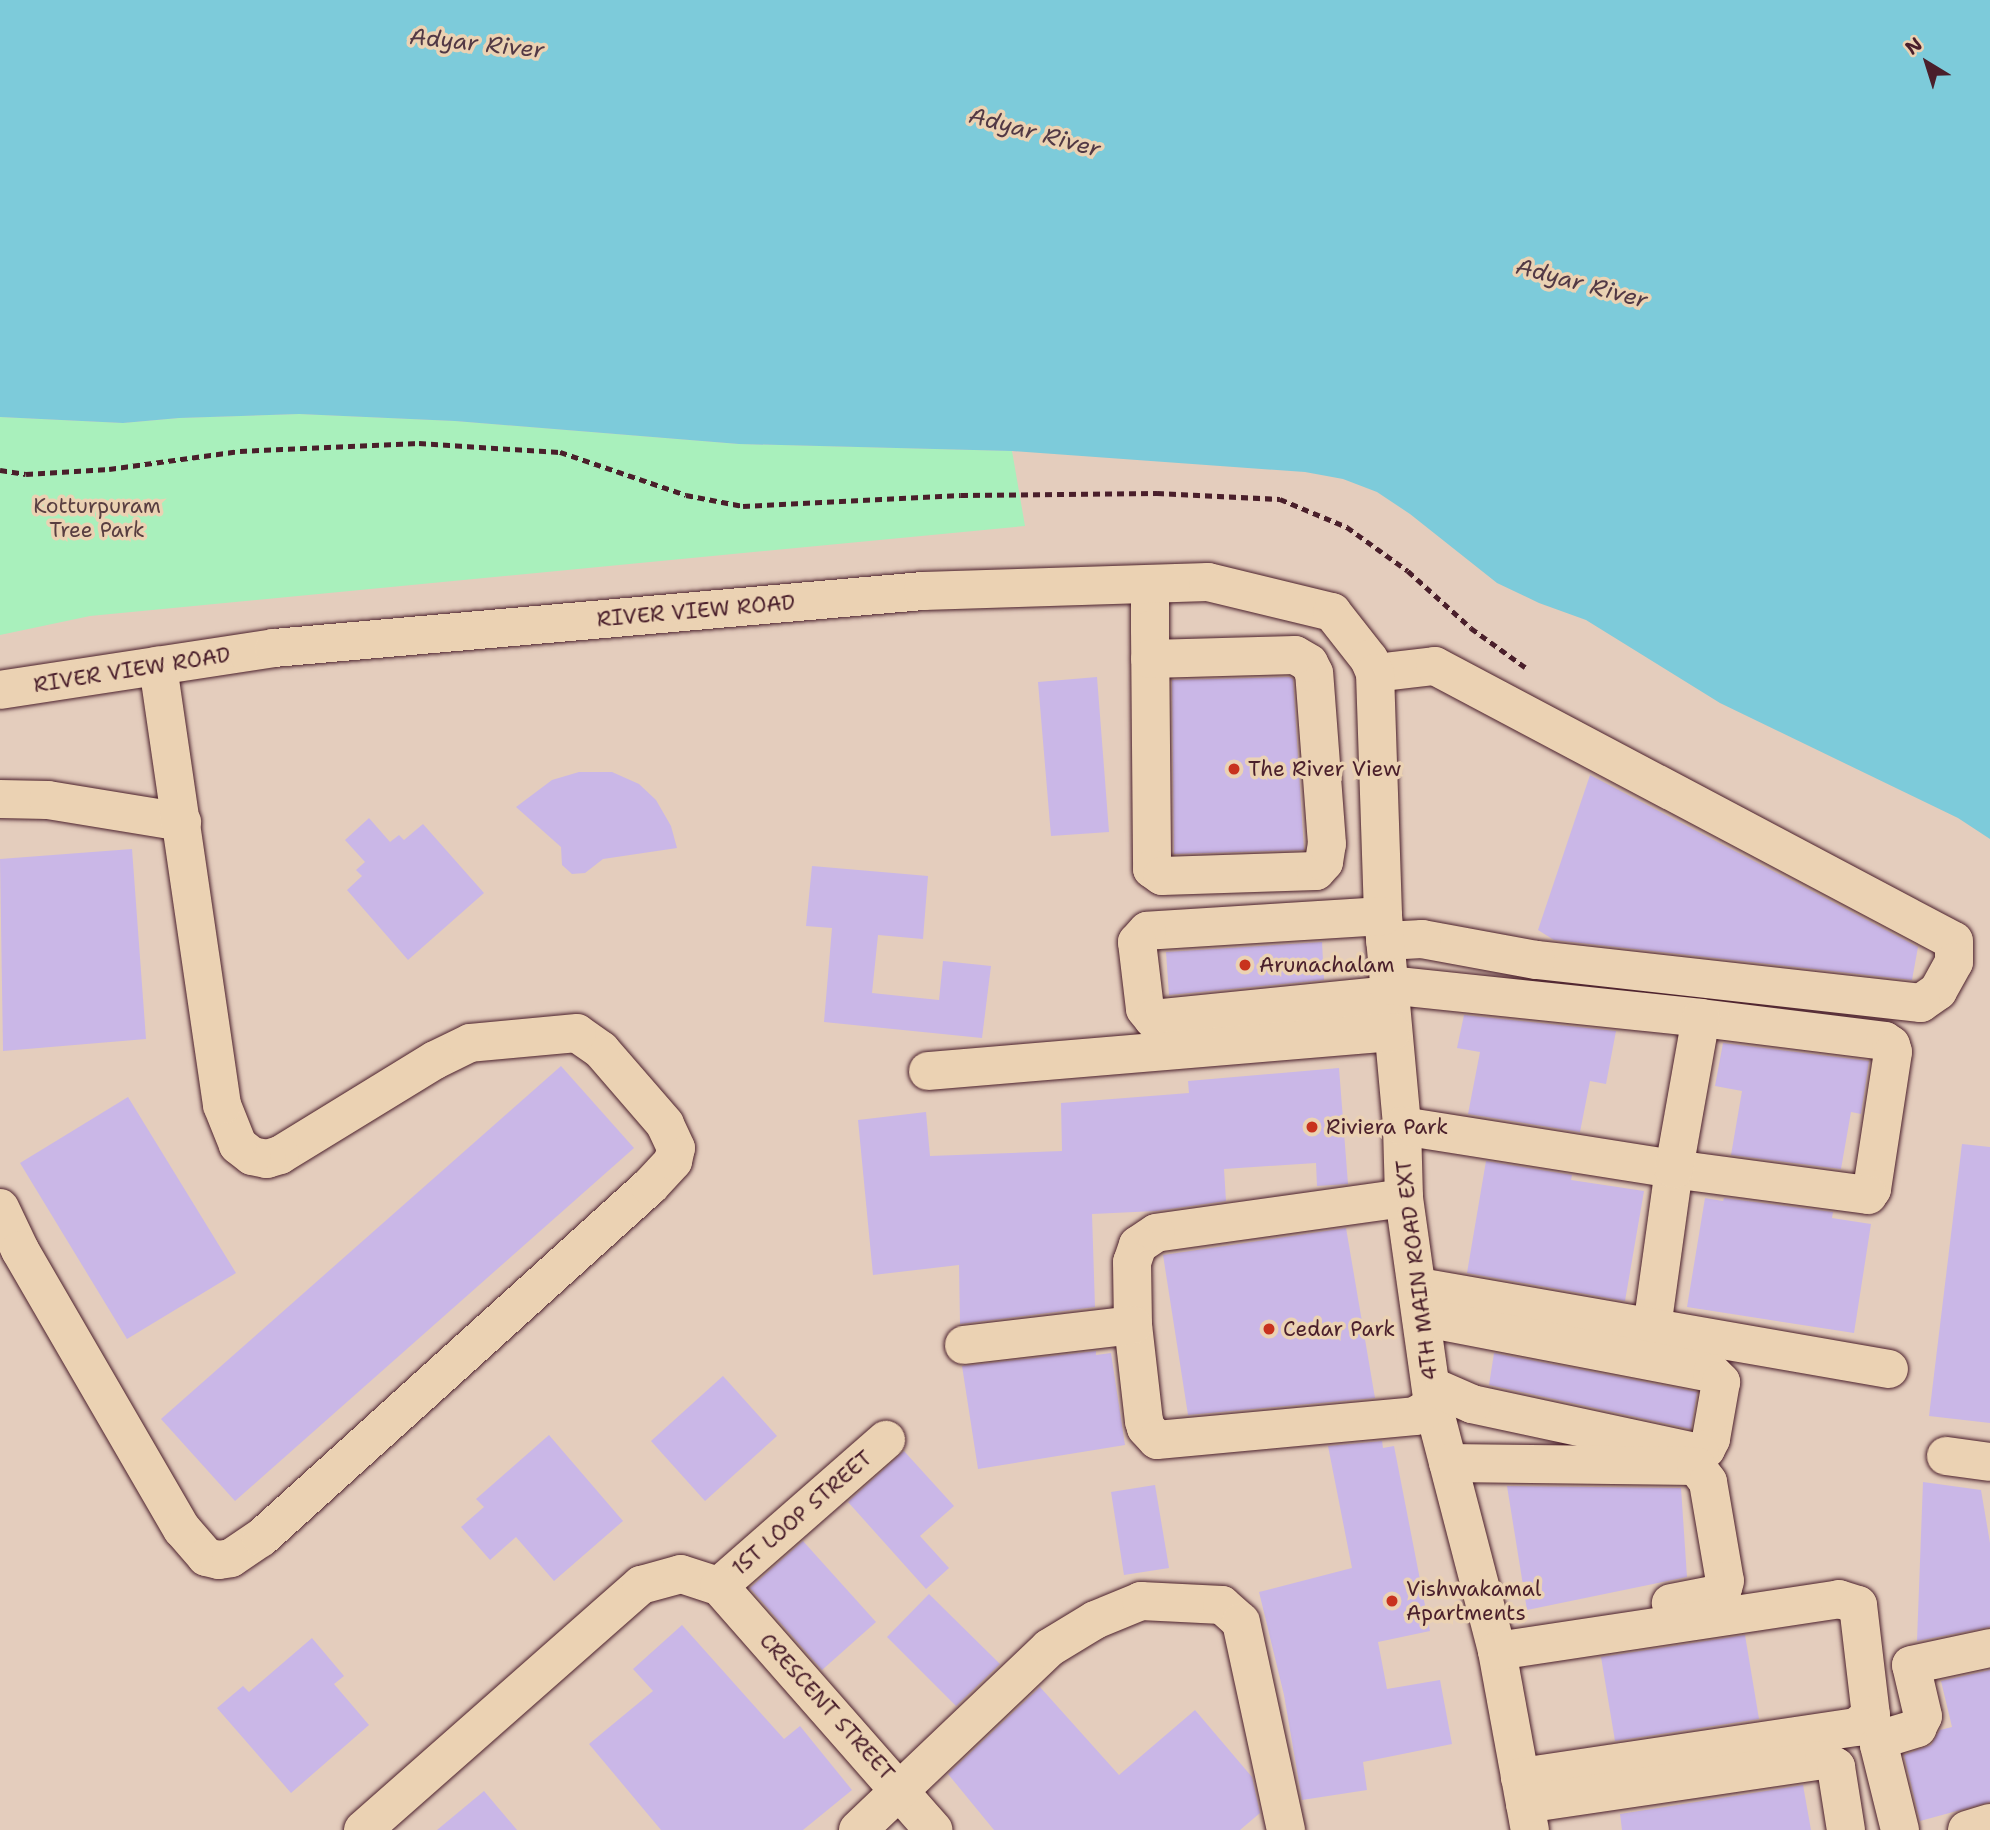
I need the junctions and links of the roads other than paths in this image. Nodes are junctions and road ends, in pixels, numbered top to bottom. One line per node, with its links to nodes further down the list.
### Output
1 (1150, 584): 2 (street); 3 (street, RIVER VIEW ROAD); 4 (street, RIVER VIEW ROAD)
2 (1150, 659): 2 (street)
3 (158, 666): 5 (street, RIVER VIEW ROAD); 7 (street)
4 (1372, 666): 8 (street, 4TH MAIN ROAD EXT); 8 (street)
5 (0, 690)
6 (0, 799): 7 (street)
7 (182, 822): 15 (street)
8 (1384, 928): 9 (street, 4TH MAIN ROAD EXT); 9 (street)
9 (1389, 1004): 10 (street); 11 (street); 12 (street, 4TH MAIN ROAD EXT)
10 (1701, 1018): 13 (street); 13 (street)
11 (928, 1071)
12 (1402, 1126): 13 (street); 14 (street, 4TH MAIN ROAD EXT)
13 (1674, 1169): 18 (street)
14 (1405, 1198): 16 (street, 4TH MAIN ROAD EXT); 17 (street)
15 (0, 1208)
16 (1420, 1302): 18 (street); 21 (street, 4TH MAIN ROAD EXT); 21 (street)
17 (1133, 1325): 19 (street); 21 (street)
18 (1652, 1328): 20 (street)
19 (964, 1345)
20 (1889, 1369)
21 (1432, 1396): 25 (street, 4TH MAIN ROAD EXT)
22 (886, 1440): 26 (street, 1ST LOOP STREET)
23 (1946, 1456): 24 (street)
24 (1990, 1462)
25 (1448, 1463): 27 (street, 4TH MAIN ROAD EXT); 27 (street)
26 (719, 1586): 29 (street, CRESCENT STREET); 31 (street)
27 (1494, 1642): 30 (street, 4TH MAIN ROAD EXT); 30 (street)
28 (1990, 1648): 36 (street)
29 (902, 1791): 32 (street); 33 (street, CRESCENT STREET); 34 (street)
30 (1525, 1804): 35 (street)
31 (363, 1830)
32 (858, 1830)
33 (933, 1830)
34 (1286, 1830)
35 (1846, 1830)
36 (1900, 1830)

